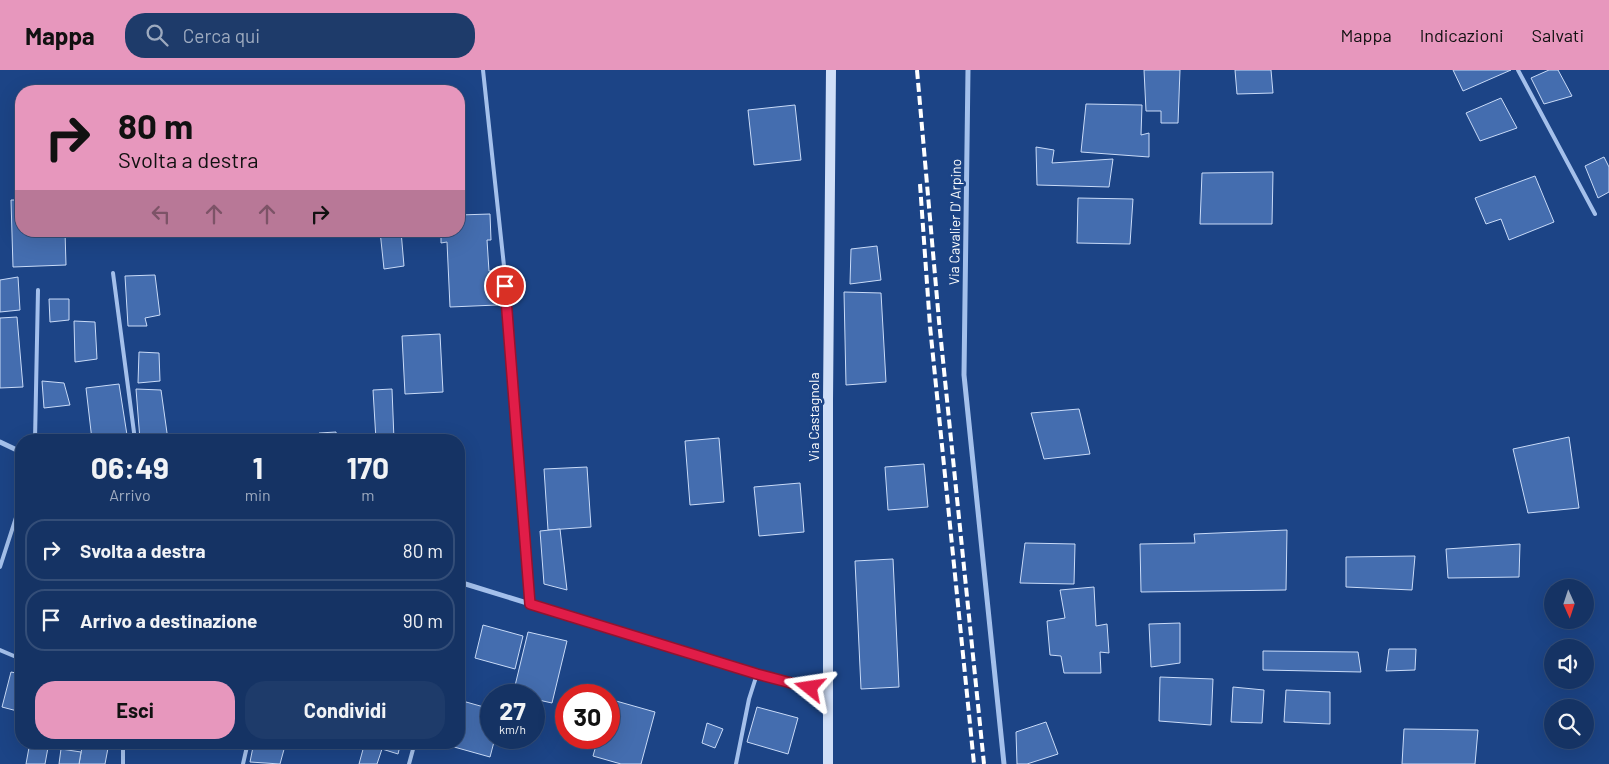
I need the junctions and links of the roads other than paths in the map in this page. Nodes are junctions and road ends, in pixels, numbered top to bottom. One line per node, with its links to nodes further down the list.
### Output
1 (483, 70): 15 (lane)
2 (831, 70): 19 (main road, Via Castagnola)
3 (968, 70): 28 (street, Via Cavalier D' Arpino)
4 (1518, 70): 5 (lane)
5 (1594, 214)
6 (113, 273): 9 (lane)
7 (38, 290): 8 (lane)
8 (34, 434)
9 (134, 434)
10 (0, 442): 11 (street)
11 (15, 449)
12 (15, 521): 13 (lane)
13 (0, 567)
14 (465, 584): 15 (street)
15 (530, 604): 18 (street)
16 (0, 650): 17 (lane)
17 (15, 656)
18 (757, 674): 19 (street); 26 (lane)
19 (828, 692): 27 (main road, Via Castagnola)
20 (123, 749): 23 (lane)
21 (246, 749): 24 (lane)
22 (413, 749): 25 (lane)
23 (123, 764)
24 (243, 764)
25 (409, 764)
26 (736, 764)
27 (828, 764)
28 (1004, 764)

